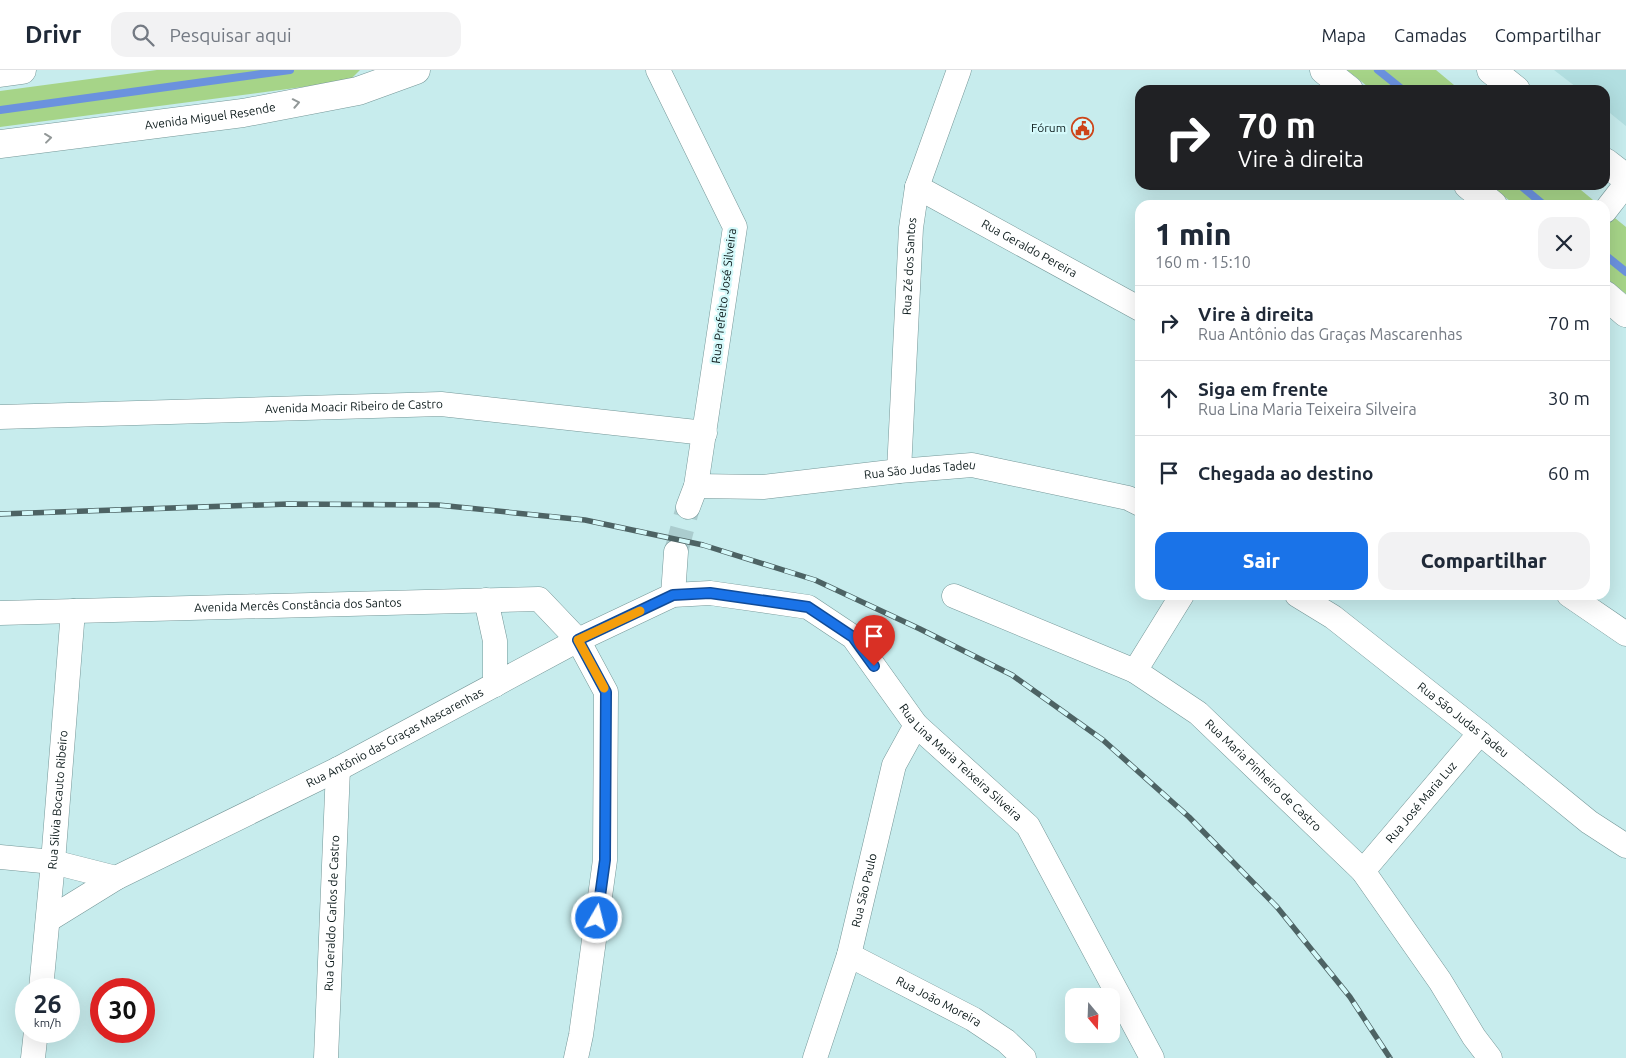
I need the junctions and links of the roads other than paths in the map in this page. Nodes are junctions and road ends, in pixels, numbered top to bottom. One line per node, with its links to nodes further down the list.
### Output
1 (22, 70): 7 (main road)
2 (416, 70): 8 (main road, Avenida Miguel Resende)
3 (658, 70): 23 (street, Rua Prefeito José Silveira)
4 (959, 70): 15 (street, Rua Zé dos Santos)
5 (1324, 70): 9 (main road)
6 (1491, 70): 10 (main road)
7 (0, 73)
8 (389, 76): 11 (main road, Avenida Miguel Resende, one-way to 8)
9 (1343, 85)
10 (1510, 85)
11 (0, 144)
12 (1610, 166): 13 (main road)
13 (1626, 178)
14 (1626, 184): 18 (street)
15 (917, 187): 20 (street, Rua Geraldo Pereira); 24 (street, Rua Zé dos Santos)
16 (1474, 190): 17 (main road)
17 (1487, 200)
18 (1610, 205)
19 (1610, 299): 21 (main road)
20 (1135, 306)
21 (1626, 313)
22 (0, 417): 23 (street, Avenida Moacir Ribeiro de Castro)
23 (705, 433): 25 (street, Rua Prefeito José Silveira)
24 (899, 471): 25 (street, Rua São Judas Tadeu); 26 (street, Rua São Judas Tadeu)
25 (692, 496)
26 (1135, 502)
27 (676, 552): 28 (street)
28 (673, 595): 37 (street, Rua Antônio das Graças Mascarenhas); 40 (street, Rua Lina Maria Teixeira Silveira)
29 (954, 596): 38 (street, Rua Maria Pinheiro de Castro)
30 (486, 600): 34 (street, Avenida Mercês Constância dos Santos); 37 (street, Avenida Mercês Constância dos Santos); 39 (street)
31 (1179, 600): 38 (street)
32 (1305, 600): 41 (street, Rua São Judas Tadeu)
33 (1576, 600): 36 (street)
34 (73, 611): 35 (street, Avenida Mercês Constância dos Santos); 45 (street, Rua Silvia Bocauto Ribeiro)
35 (0, 613)
36 (1626, 634)
37 (578, 640): 39 (street, Rua Antônio das Graças Mascarenhas); 54 (street, Avenida Mercês Constância dos Santos)
38 (1135, 671): 46 (street, Rua Maria Pinheiro de Castro)
39 (495, 685): 42 (street, Rua Antônio das Graças Mascarenhas)
40 (916, 725): 49 (street, Rua São Paulo); 57 (street, Rua Lina Maria Teixeira Silveira)
41 (1480, 733): 43 (street, Rua São Judas Tadeu); 46 (street, Rua José Maria Luz)
42 (338, 769): 47 (street, Rua Antônio das Graças Mascarenhas); 53 (street, Rua Geraldo Carlos de Castro)
43 (1626, 846)
44 (0, 857): 45 (street)
45 (53, 862): 47 (street); 48 (street, Rua Silvia Bocauto Ribeiro)
46 (1363, 871): 58 (street, Rua Maria Pinheiro de Castro)
47 (116, 878): 48 (street, Rua Antônio das Graças Mascarenhas)
48 (48, 920): 50 (street, Rua Silvia Bocauto Ribeiro)
49 (849, 955): 55 (street, Rua São Paulo); 56 (street, Rua João Moreira)
50 (42, 978)
51 (35, 1043): 52 (street)
52 (34, 1058)
53 (326, 1058)
54 (576, 1058)
55 (815, 1058)
56 (1024, 1058)
57 (1152, 1058)
58 (1490, 1058)

